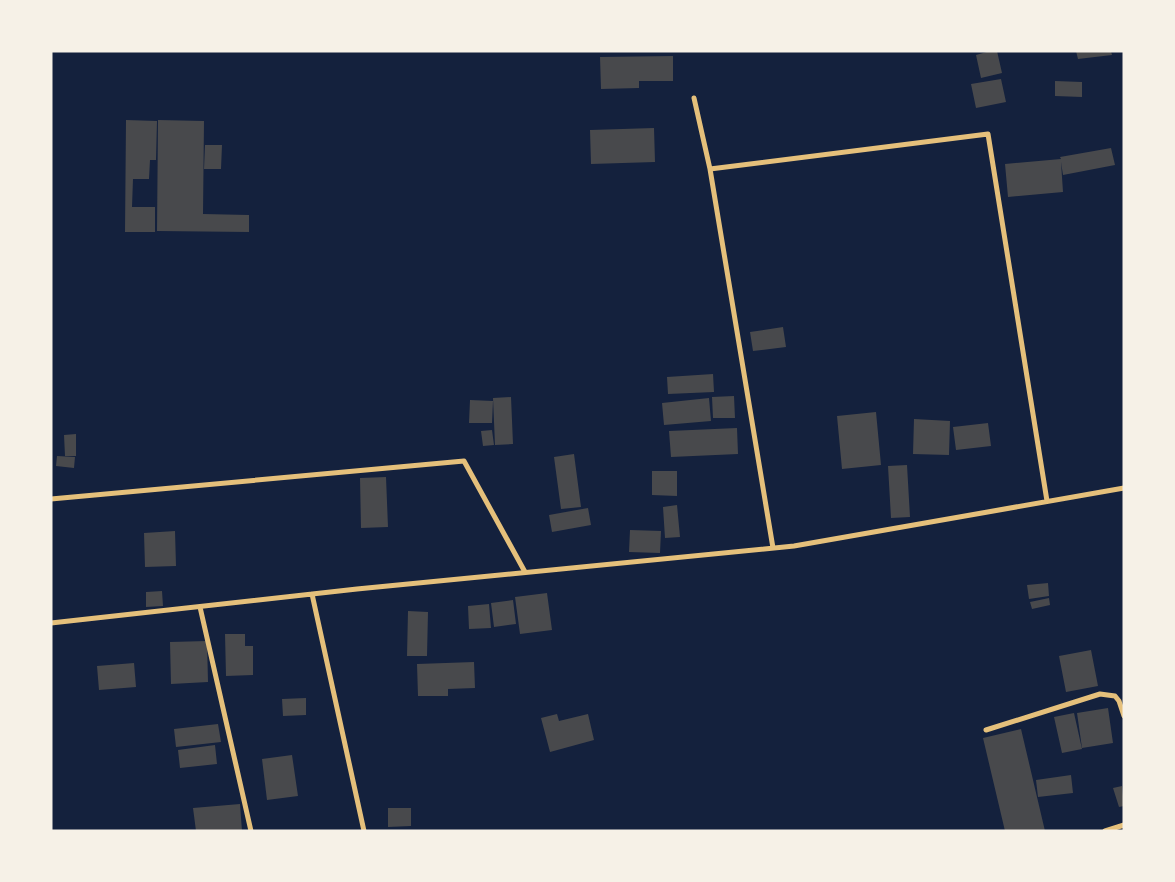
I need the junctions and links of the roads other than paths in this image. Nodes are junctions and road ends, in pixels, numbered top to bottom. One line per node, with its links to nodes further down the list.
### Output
1 (694, 98): 2 (street)
2 (710, 169): 5 (street); 6 (street)
3 (1124, 488): 5 (street)
4 (51, 499): 7 (street)
5 (1047, 502): 6 (street)
6 (773, 548): 7 (street)
7 (525, 572): 8 (street)
8 (312, 594): 9 (street); 15 (street)
9 (200, 607): 10 (street); 14 (street)
10 (51, 623)
11 (1124, 716): 12 (street)
12 (986, 730)
13 (1124, 825): 16 (street)
14 (251, 831)
15 (364, 831)
16 (1105, 831)

